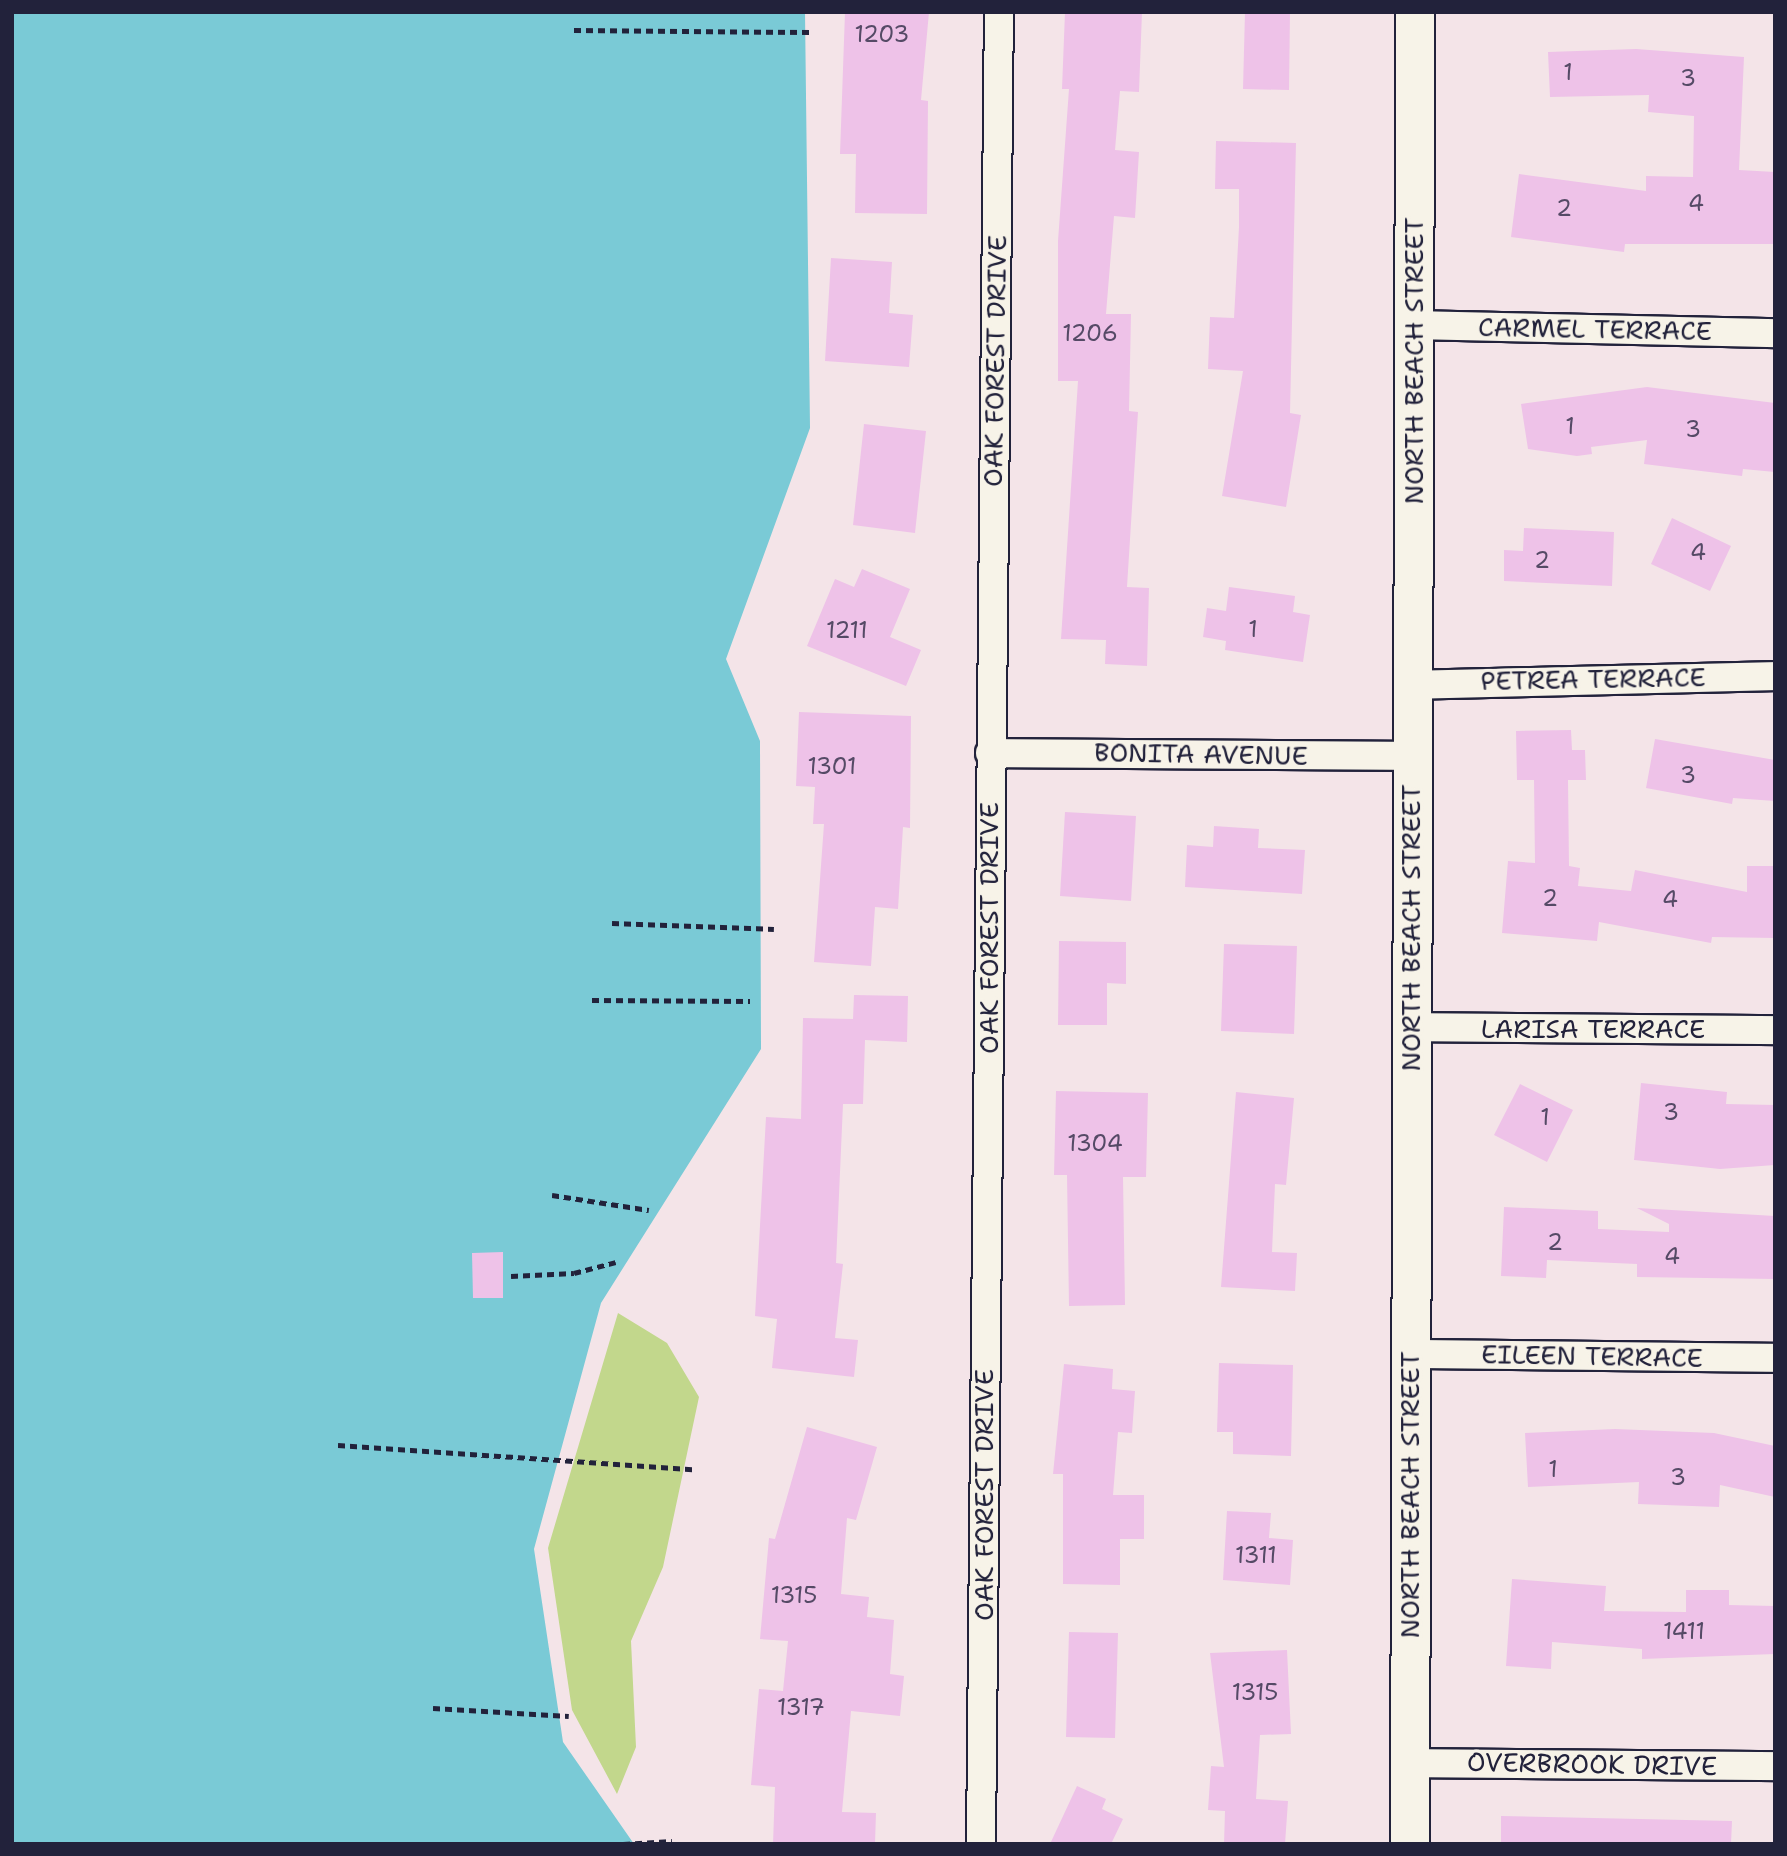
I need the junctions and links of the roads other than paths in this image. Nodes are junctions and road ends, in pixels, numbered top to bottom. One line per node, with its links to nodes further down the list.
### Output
1 (999, 12): 7 (street, OAK FOREST DRIVE)
2 (1415, 12): 3 (street, NORTH BEACH STREET)
3 (1416, 325): 4 (street, CARMEL TERRACE); 6 (street, NORTH BEACH STREET)
4 (1775, 333)
5 (1775, 676): 6 (street, PETREA TERRACE)
6 (1411, 685): 8 (street, NORTH BEACH STREET)
7 (990, 752): 8 (street, BONITA AVENUE); 15 (street, OAK FOREST DRIVE)
8 (1412, 756): 9 (street, NORTH BEACH STREET)
9 (1411, 1027): 10 (street, LARISA TERRACE); 11 (street, NORTH BEACH STREET)
10 (1775, 1030)
11 (1410, 1354): 12 (street, EILEEN TERRACE); 13 (street, NORTH BEACH STREET)
12 (1775, 1358)
13 (1410, 1762): 14 (street, OVERBROOK DRIVE); 16 (street, NORTH BEACH STREET)
14 (1775, 1766)
15 (981, 1844)
16 (1410, 1844)

